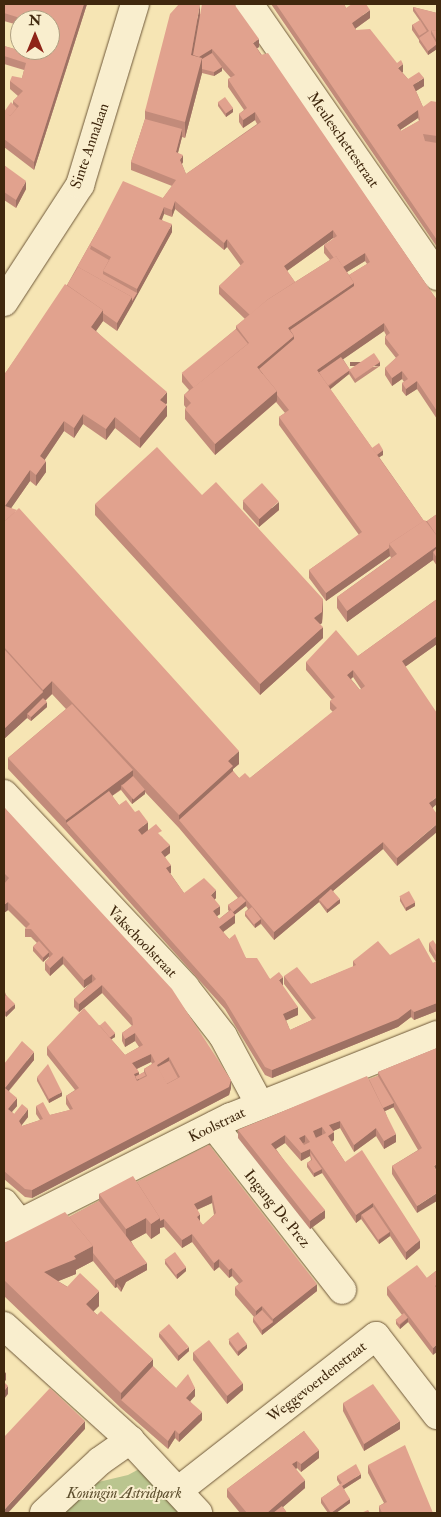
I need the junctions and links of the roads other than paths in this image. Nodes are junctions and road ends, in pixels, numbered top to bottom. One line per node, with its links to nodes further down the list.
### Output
1 (135, 4): 4 (street, Sinte Annalaan)
2 (249, 4): 3 (street, Meuleschettestraat)
3 (437, 276)
4 (4, 302)
5 (4, 794): 7 (street, Vakschoolstraat)
6 (437, 1035): 7 (street, Koolstraat)
7 (260, 1105): 8 (street, Koolstraat)
8 (214, 1126): 9 (street, Koolstraat); 10 (street, Ingang De Prez)
9 (9, 1219)
10 (342, 1290)
11 (4, 1326): 13 (street)
12 (437, 1415): 14 (street, Weggevoerdenstraat)
13 (130, 1440): 14 (street); 15 (street)
14 (179, 1490): 16 (street)
15 (44, 1513)
16 (198, 1513)

